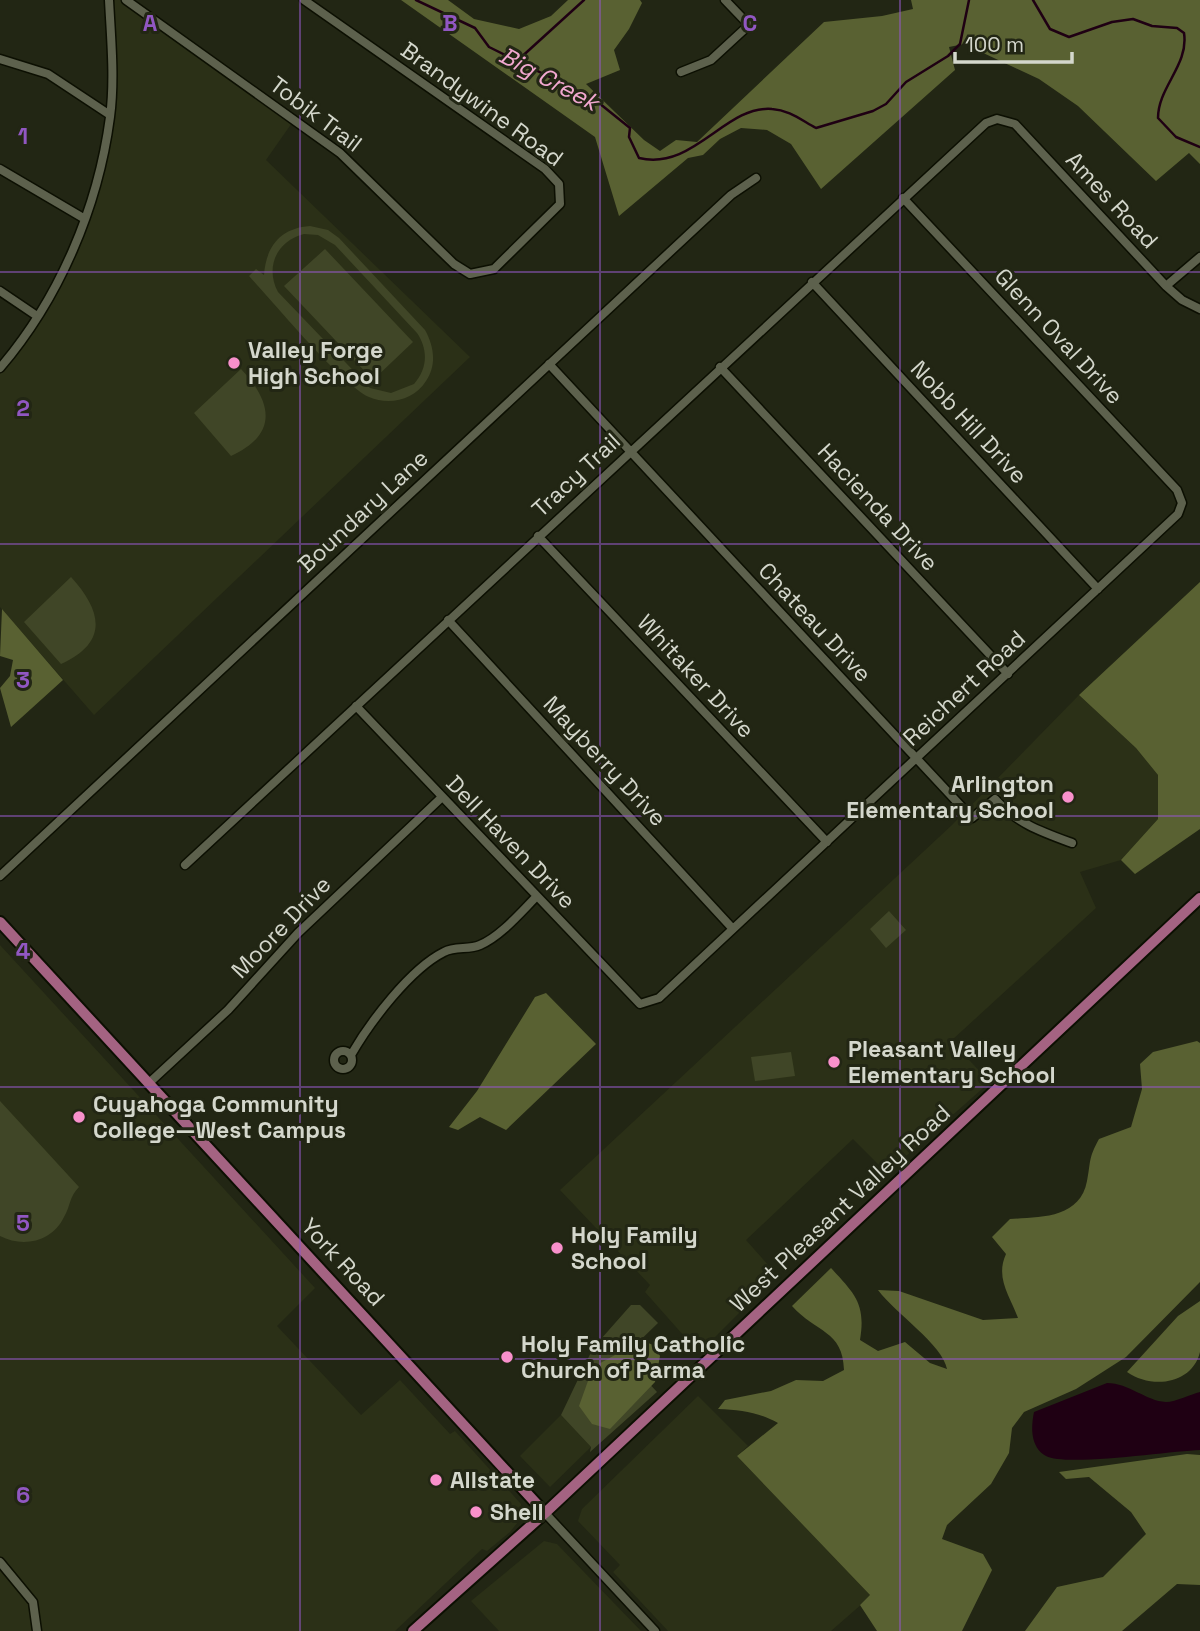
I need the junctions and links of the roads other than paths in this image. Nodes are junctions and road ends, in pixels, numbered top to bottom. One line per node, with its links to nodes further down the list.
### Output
1 (109, 0): 7 (street)
2 (126, 0): 14 (street, Tobik Trail)
3 (304, 0): 14 (street, Brandywine Road)
4 (725, 0): 6 (street)
5 (0, 59): 7 (street)
6 (681, 72)
7 (110, 114): 12 (street)
8 (996, 119): 11 (street, Tracy Trail); 16 (street, Ames Road)
9 (0, 169): 12 (street)
10 (756, 178): 20 (street, Boundary Lane)
11 (903, 198): 15 (street, Tracy Trail); 24 (street, Glenn Oval Drive)
12 (85, 219): 19 (street)
13 (1200, 257): 16 (street)
14 (470, 274)
15 (812, 282): 22 (street, Tracy Trail); 26 (street, Nobb Hill Drive)
16 (1166, 286): 18 (street, Ames Road)
17 (0, 290): 19 (street)
18 (1200, 309)
19 (37, 316): 21 (street)
20 (549, 364): 23 (street, Chateau Drive); 35 (street, Boundary Lane)
21 (0, 368)
22 (720, 368): 23 (street, Tracy Trail); 28 (street, Hacienda Drive)
23 (630, 451): 25 (street, Tracy Trail); 30 (street, Chateau Drive)
24 (1182, 503): 26 (street, Reichert Road)
25 (538, 536): 27 (street, Tracy Trail); 32 (street, Whitaker Drive)
26 (1098, 589): 28 (street, Reichert Road)
27 (448, 620): 29 (street, Tracy Trail); 39 (street, Mayberry Drive)
28 (1008, 674): 30 (street, Reichert Road)
29 (356, 706): 31 (street, Dell Haven Drive); 34 (street, Tracy Trail)
30 (916, 759): 32 (street, Reichert Road); 33 (street, Chateau Drive)
31 (441, 798): 36 (street, Dell Haven Drive); 42 (street, Moore Drive)
32 (827, 842): 39 (street, Reichert Road)
33 (1072, 843)
34 (186, 865)
35 (0, 877)
36 (537, 896): 40 (street, Dell Haven Drive); 41 (street)
37 (1200, 898): 43 (main road, West Pleasant Valley Road)
38 (0, 922): 42 (main road, York Road)
39 (733, 929): 40 (street, Reichert Road)
40 (640, 1004)
41 (351, 1055)
42 (149, 1083): 43 (main road, York Road)
43 (545, 1513): 46 (main road, West Pleasant Valley Road); 47 (street, York Road)
44 (0, 1562): 45 (street)
45 (37, 1631)
46 (413, 1631)
47 (655, 1631)

